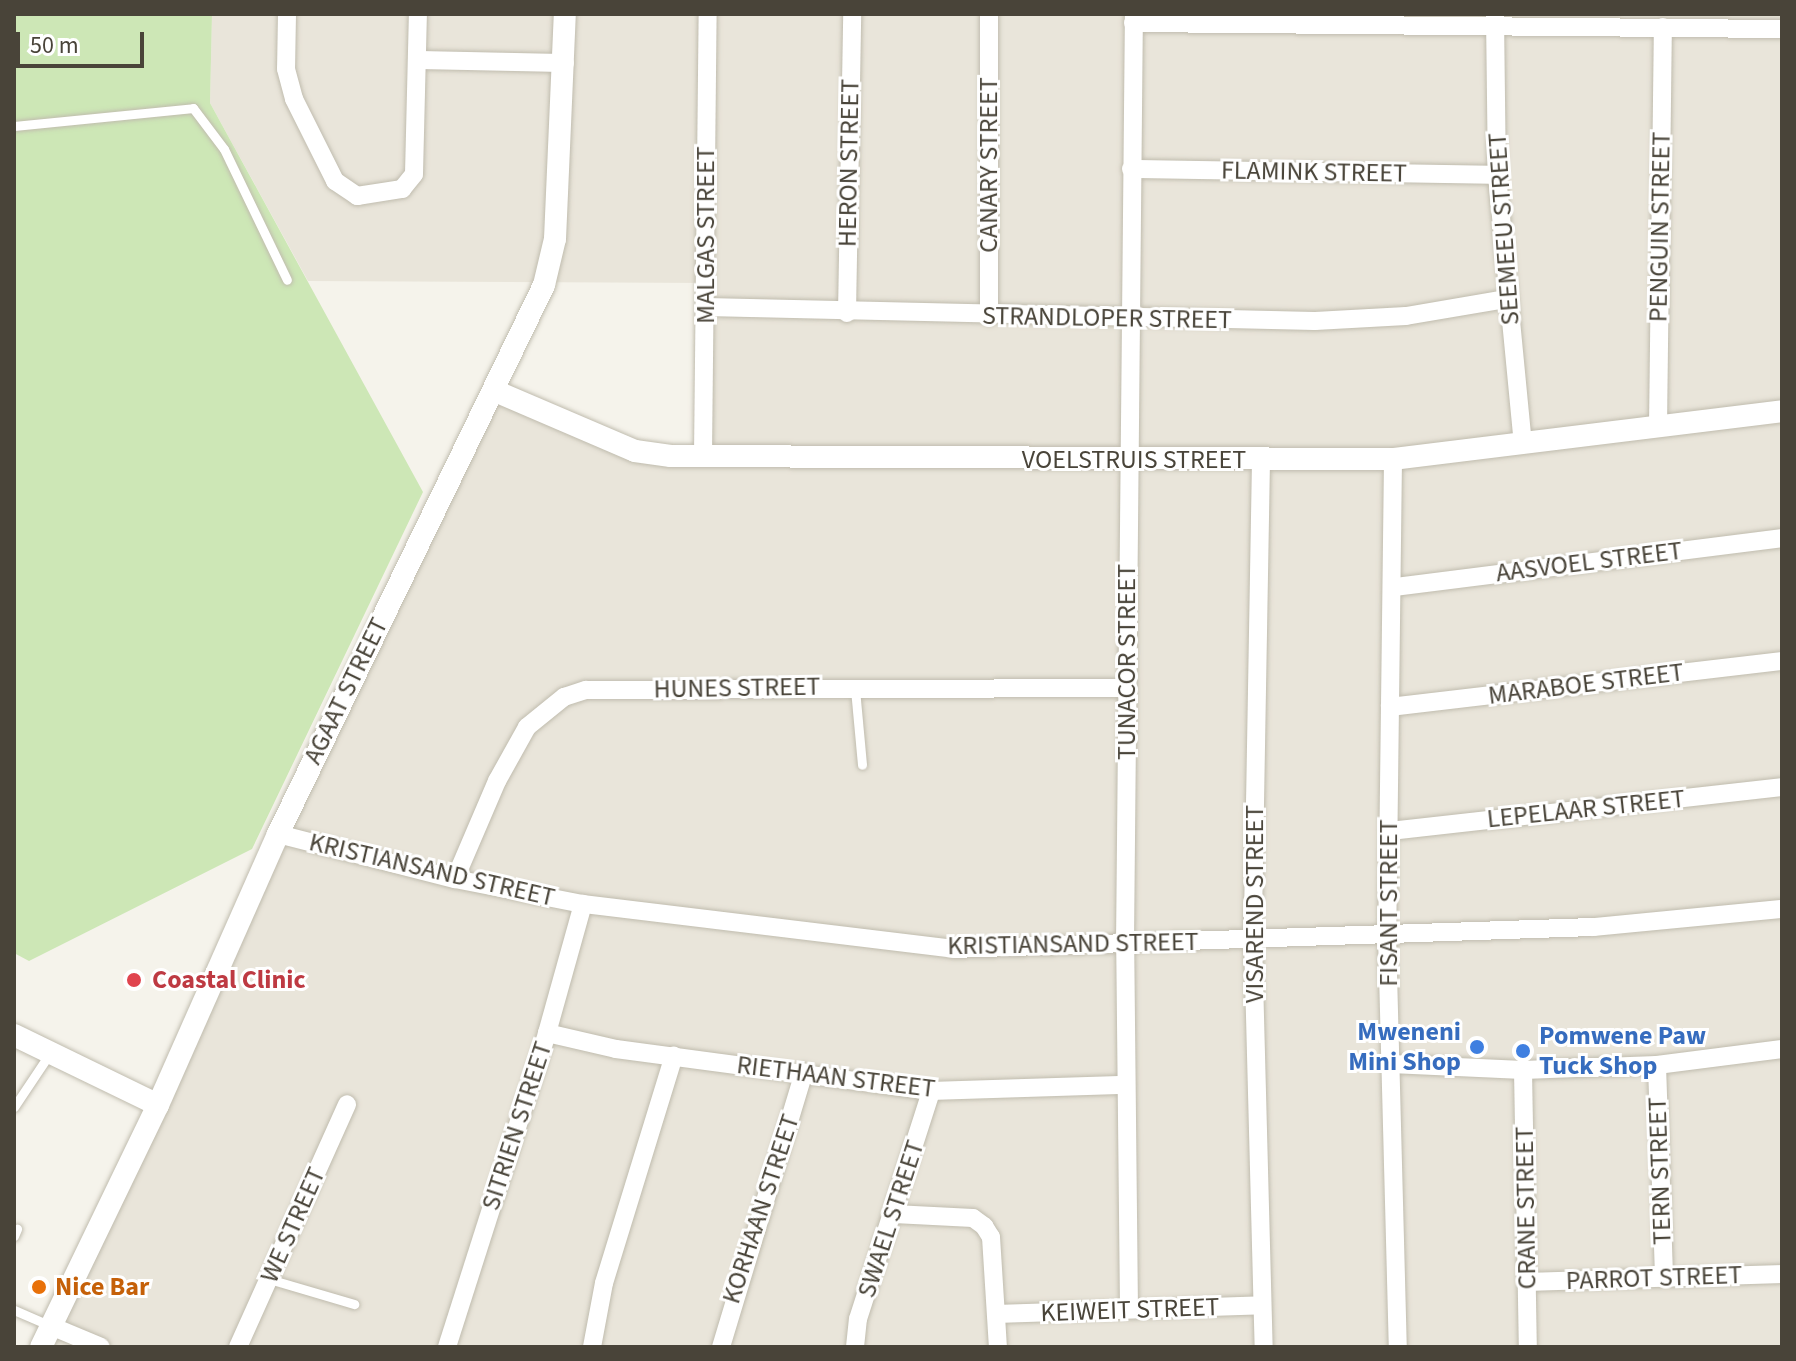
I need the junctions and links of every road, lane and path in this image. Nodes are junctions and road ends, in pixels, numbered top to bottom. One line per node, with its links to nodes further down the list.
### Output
1 (287, 14): 11 (street)
2 (418, 14): 11 (street)
3 (565, 14): 12 (street, AGAAT STREET)
4 (708, 14): 18 (street, MALGAS STREET)
5 (852, 14): 19 (street, HERON STREET)
6 (989, 14): 20 (street, CANARY STREET)
7 (1134, 19): 8 (street); 14 (street, TUNACOR STREET)
8 (1495, 19): 9 (street); 15 (street, SEEMEEU STREET)
9 (1663, 27): 10 (street); 24 (street, PENGUIN STREET)
10 (1782, 29)
11 (417, 60): 12 (street)
12 (565, 63): 22 (street, AGAAT STREET)
13 (14, 126): 16 (lane)
14 (1131, 169): 15 (street, FLAMINK STREET); 21 (street, TUNACOR STREET)
15 (1497, 175): 17 (street, SEEMEEU STREET)
16 (287, 280)
17 (1507, 299): 21 (street, STRANDLOPER STREET); 25 (street, SEEMEEU STREET)
18 (706, 307): 19 (street, STRANDLOPER STREET); 26 (street, MALGAS STREET)
19 (847, 313): 20 (street, STRANDLOPER STREET)
20 (989, 316): 21 (street, STRANDLOPER STREET)
21 (1128, 319): 29 (street, TUNACOR STREET)
22 (495, 391): 26 (street, VOELSTRUIS STREET); 39 (street, AGAAT STREET)
23 (1782, 411): 24 (street, VOELSTRUIS STREET)
24 (1658, 427): 25 (street, VOELSTRUIS STREET)
25 (1523, 444): 27 (street, VOELSTRUIS STREET)
26 (703, 456): 29 (street, VOELSTRUIS STREET)
27 (1393, 459): 28 (street, VOELSTRUIS STREET); 31 (street, FISANT STREET)
28 (1261, 460): 29 (street, VOELSTRUIS STREET); 44 (street, VISAREND STREET)
29 (1129, 461): 34 (street, TUNACOR STREET)
30 (1782, 538): 31 (street, AASVOEL STREET)
31 (1395, 587): 35 (street, FISANT STREET)
32 (1782, 661): 35 (street, MARABOE STREET)
33 (855, 686): 34 (street, HUNES STREET); 36 (lane); 40 (street, HUNES STREET)
34 (1127, 688): 45 (street, TUNACOR STREET)
35 (1390, 707): 38 (street, FISANT STREET)
36 (862, 765)
37 (1782, 787): 38 (street, LEPELAAR STREET)
38 (1390, 831): 43 (street, FISANT STREET)
39 (278, 834): 40 (street, KRISTIANSAND STREET); 58 (street, AGAAT STREET)
40 (455, 879): 41 (street, KRISTIANSAND STREET)
41 (583, 904): 45 (street, KRISTIANSAND STREET); 46 (street, SITRIEN STREET)
42 (1782, 909): 43 (street, KRISTIANSAND STREET)
43 (1387, 935): 44 (street, KRISTIANSAND STREET); 51 (street, FISANT STREET)
44 (1253, 940): 45 (street, KRISTIANSAND STREET); 66 (street, VISAREND STREET)
45 (1125, 944): 55 (street, TUNACOR STREET)
46 (547, 1033): 50 (street, RIETHAAN STREET); 74 (street, SITRIEN STREET)
47 (14, 1035): 49 (street)
48 (1782, 1049): 52 (street)
49 (50, 1053): 58 (street); 59 (lane)
50 (674, 1056): 54 (street, RIETHAAN STREET); 75 (street)
51 (1391, 1064): 53 (street); 80 (street, FISANT STREET)
52 (1657, 1065): 53 (street); 62 (street, TERN STREET)
53 (1523, 1070): 64 (street, CRANE STREET)
54 (804, 1072): 56 (street, RIETHAAN STREET); 76 (street, KORHAAN STREET)
55 (1126, 1085): 56 (street, RIETHAAN STREET); 67 (street, TUNACOR STREET)
56 (931, 1091): 60 (street, SWAEL STREET)
57 (347, 1104): 63 (street, WE STREET)
58 (158, 1105): 70 (street, AGAAT STREET)
59 (14, 1107)
60 (894, 1214): 69 (street); 77 (street, SWAEL STREET)
61 (1782, 1274): 62 (street, PARROT STREET)
62 (1664, 1277): 64 (street, PARROT STREET)
63 (269, 1279): 65 (lane); 73 (street, WE STREET)
64 (1527, 1282): 81 (street, CRANE STREET)
65 (354, 1304)
66 (1262, 1305): 67 (street, KEIWEIT STREET); 79 (street, VISAREND STREET)
67 (1129, 1309): 69 (street, KEIWEIT STREET)
68 (14, 1310): 70 (lane)
69 (997, 1314): 78 (street)
70 (51, 1326): 71 (street, AGAAT STREET); 72 (street)
71 (41, 1347)
72 (101, 1347)
73 (238, 1347)
74 (447, 1347)
75 (592, 1347)
76 (721, 1347)
77 (855, 1347)
78 (998, 1347)
79 (1264, 1347)
80 (1398, 1347)
81 (1528, 1347)

